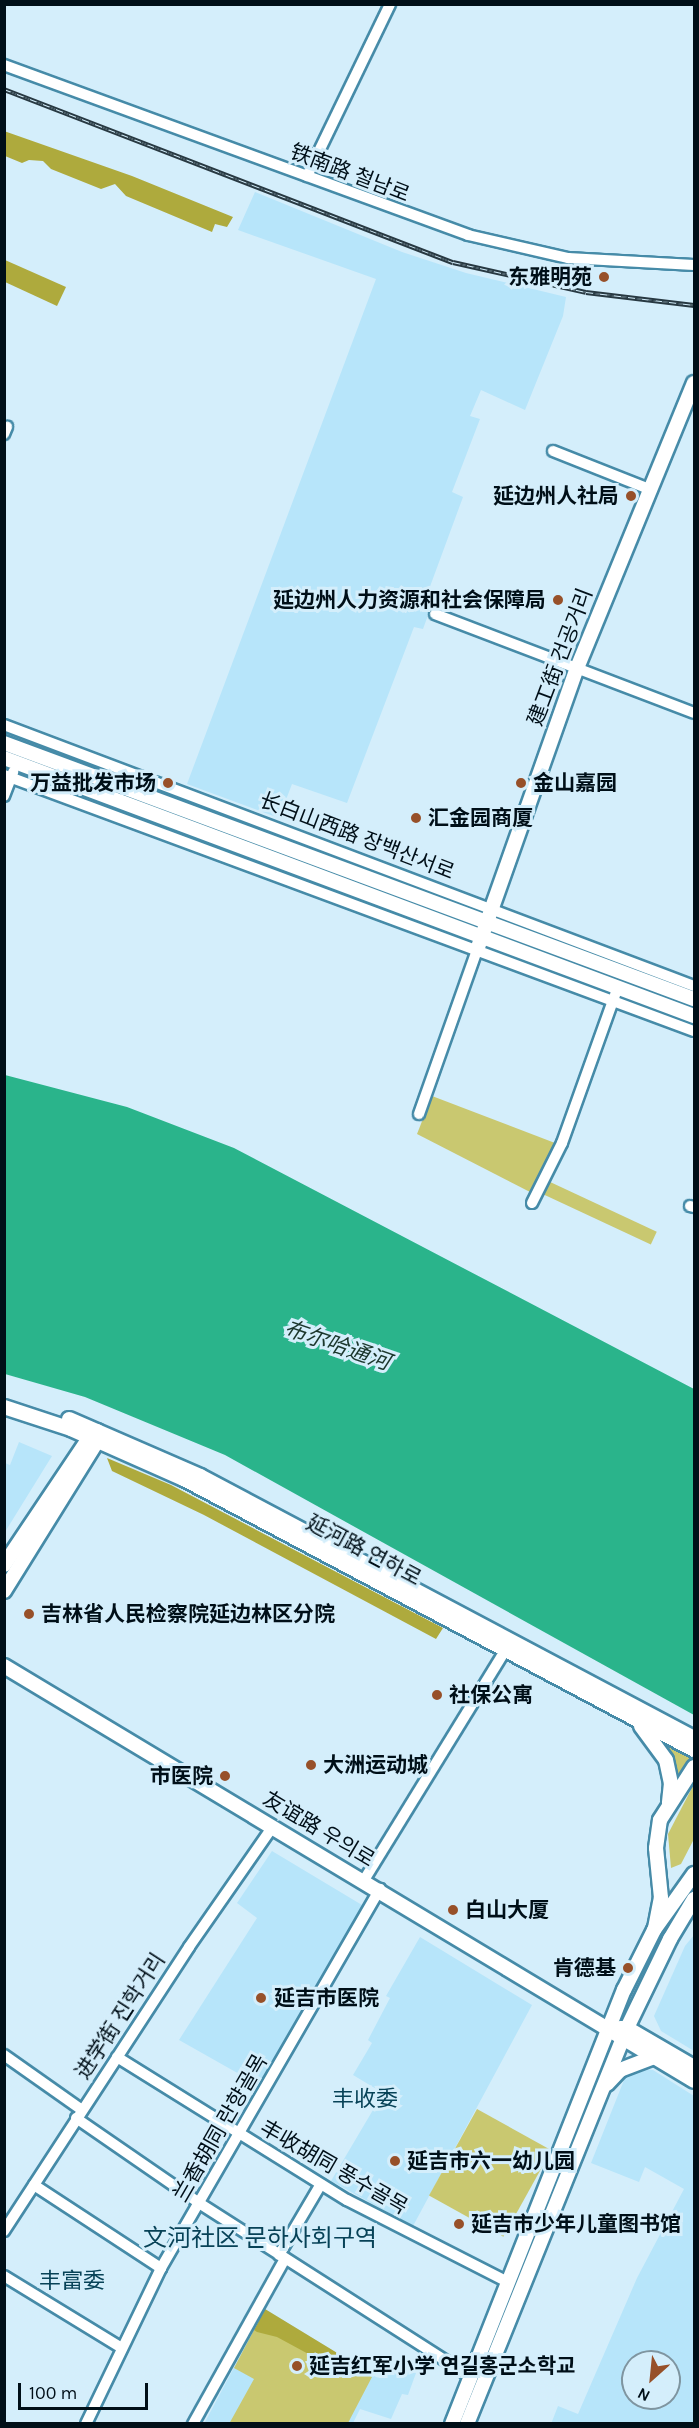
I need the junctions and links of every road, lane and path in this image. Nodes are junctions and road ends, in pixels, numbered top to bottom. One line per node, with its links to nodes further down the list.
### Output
1 (390, 4): 3 (street)
2 (4, 65): 3 (street, 铁南路 철남로)
3 (307, 176): 4 (street, 铁南路 철남로)
4 (694, 265)
5 (694, 383): 7 (main road, 建工街 건공거리)
6 (553, 451): 7 (street)
7 (649, 489): 9 (main road, 建工街 건공거리)
8 (435, 615): 9 (street)
9 (577, 668): 10 (street); 16 (main road, 建工街 건공거리)
10 (694, 713)
11 (4, 725): 16 (street, 长白山西路 장백산서로)
12 (4, 743): 16 (main road, 长白山西路 장백산서로)
13 (11, 760): 14 (street); 17 (main road)
14 (8, 776): 15 (street); 18 (street)
15 (4, 796)
16 (489, 915): 17 (main road, 建工街 건공거리); 19 (street, 长白山西路 장백산서로); 21 (main road, 长白山西路 장백산서로)
17 (482, 936): 18 (main road, 建工街 건공거리); 20 (main road)
18 (477, 950): 22 (street); 25 (street)
19 (694, 986)
20 (618, 987): 22 (street); 23 (main road)
21 (694, 999)
22 (613, 1002): 24 (street); 26 (street)
23 (694, 1016)
24 (694, 1031)
25 (419, 1114)
26 (532, 1203)
27 (4, 1398): 29 (main road, 延河路 연하로)
28 (4, 1407): 29 (main road, 延河路 연하로)
29 (94, 1435): 30 (main road); 31 (main road); 32 (main road, 延河路 연하로); 36 (main road, 延河路 연하로)
30 (4, 1565)
31 (4, 1591)
32 (506, 1649): 35 (main road, 延河路 연하로); 43 (street)
33 (4, 1666): 34 (main road, 友谊路 우의로)
34 (11, 1674): 41 (main road, 友谊路 우의로)
35 (635, 1719): 37 (main road, 延河路 연하로); 40 (main road)
36 (694, 1738)
37 (694, 1750)
38 (694, 1767): 40 (main road)
39 (694, 1776): 45 (main road)
40 (666, 1810): 48 (main road)
41 (273, 1826): 43 (main road, 友谊路 우의로); 53 (street, 进学街 진학거리)
42 (694, 1874): 45 (main road)
43 (364, 1880): 44 (main road, 友谊路 우의로)
44 (380, 1889): 49 (main road, 友谊路 우의로); 58 (street, 兰香胡同 란향골목)
45 (691, 1899): 47 (main road); 48 (main road)
46 (694, 1920): 47 (main road)
47 (678, 1925): 50 (main road)
48 (654, 1930): 49 (main road)
49 (612, 2028): 50 (main road, 友谊路 우의로); 66 (main road)
50 (625, 2033): 52 (main road, 友谊路 우의로); 54 (main road, 友谊路 우의로); 56 (main road)
51 (4, 2055): 57 (street)
52 (654, 2056): 55 (main road, 友谊路 우의로); 56 (main road)
53 (117, 2057): 57 (street, 进学街 진학거리); 58 (street, 丰收胡同 풍수골목)
54 (694, 2067)
55 (694, 2080)
56 (602, 2090): 72 (main road)
57 (79, 2114): 60 (street, 进学街 진학거리); 61 (street)
58 (239, 2135): 59 (street, 丰收胡同 풍수골목); 61 (street, 兰香胡同 란향골목)
59 (321, 2184): 63 (street); 66 (street, 丰收胡同 풍수골목)
60 (34, 2185): 62 (street, 进学街 진학거리); 64 (street)
61 (199, 2203): 63 (street); 64 (street, 兰香胡同 란향골목)
62 (4, 2231)
63 (282, 2257): 68 (street); 70 (street)
64 (161, 2268): 67 (street, 兰香胡同 란향골목)
65 (4, 2276): 67 (street)
66 (508, 2282): 68 (main road)
67 (122, 2348): 69 (street, 兰香胡同 란향골목)
68 (470, 2376): 71 (main road)
69 (86, 2424)
70 (193, 2424)
71 (452, 2424)
72 (467, 2424)

